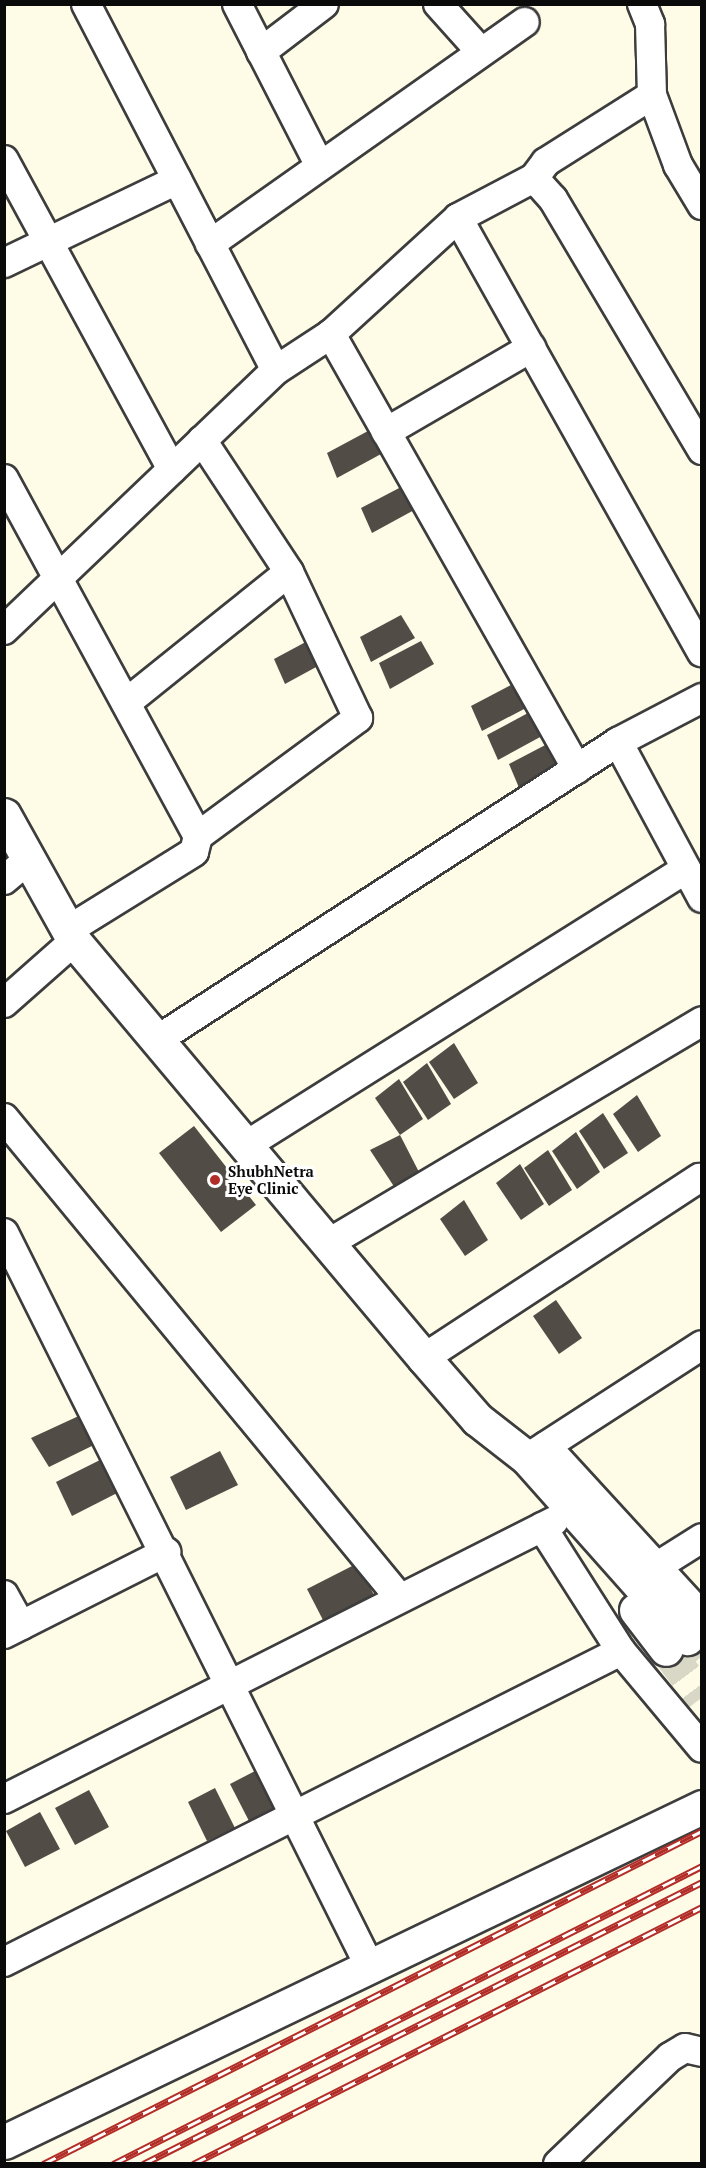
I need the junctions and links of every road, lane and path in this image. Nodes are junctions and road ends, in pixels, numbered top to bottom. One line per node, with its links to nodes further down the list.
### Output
1 (86, 4): 13 (street)
2 (237, 4): 7 (street)
3 (324, 4): 7 (street)
4 (438, 4): 8 (street)
5 (642, 4): 9 (street)
6 (525, 22): 8 (street)
7 (261, 52): 11 (street)
8 (481, 52): 11 (street)
9 (652, 95): 12 (street); 14 (street)
10 (4, 160): 16 (street)
11 (319, 164): 17 (street)
12 (534, 178): 15 (street); 24 (street)
13 (177, 180): 16 (street); 17 (street)
14 (702, 205)
15 (458, 218): 19 (street); 20 (street)
16 (48, 239): 18 (street); 25 (street)
17 (210, 244): 21 (street)
18 (4, 263)
19 (331, 334): 21 (street); 22 (street)
20 (531, 348): 22 (street); 30 (street)
21 (276, 370): 23 (street)
22 (386, 432): 34 (street)
23 (202, 440): 25 (street); 27 (street)
24 (702, 450)
25 (172, 469): 28 (street)
26 (4, 479): 28 (street)
27 (289, 572): 32 (street); 36 (street)
28 (58, 579): 29 (street); 32 (street)
29 (4, 630)
30 (702, 652)
31 (702, 698): 33 (street)
32 (126, 703): 36 (street)
33 (618, 742): 34 (street); 38 (street)
34 (577, 769): 44 (street)
35 (4, 815): 37 (street)
36 (198, 836): 41 (street)
37 (29, 859): 39 (street); 41 (street)
38 (686, 869): 40 (street); 46 (street)
39 (4, 880)
40 (702, 898)
41 (71, 935): 42 (street); 44 (street)
42 (4, 1003)
43 (702, 1021): 49 (street)
44 (157, 1040): 46 (street)
45 (4, 1118): 59 (street)
46 (245, 1146): 49 (street)
47 (701, 1179): 51 (street)
48 (4, 1233): 56 (street)
49 (327, 1244): 51 (street)
50 (702, 1345): 53 (street)
51 (424, 1358): 52 (street)
52 (477, 1419): 53 (street); 54 (street)
53 (537, 1452): 54 (street); 57 (street)
54 (547, 1510): 59 (street); 61 (street); 62 (street)
55 (702, 1538): 57 (street)
56 (166, 1552): 60 (street); 63 (street)
57 (656, 1567): 61 (street)
58 (4, 1595): 60 (street)
59 (398, 1596): 63 (street)
60 (13, 1630)
61 (685, 1634)
62 (621, 1651): 64 (street); 67 (street)
63 (232, 1682): 65 (street); 67 (street)
64 (702, 1748)
65 (4, 1799)
66 (702, 1807): 69 (street)
67 (293, 1817): 68 (street); 69 (street)
68 (4, 1962)
69 (370, 1967): 71 (street)
70 (702, 2052): 72 (street)
71 (4, 2142)
72 (558, 2163)

